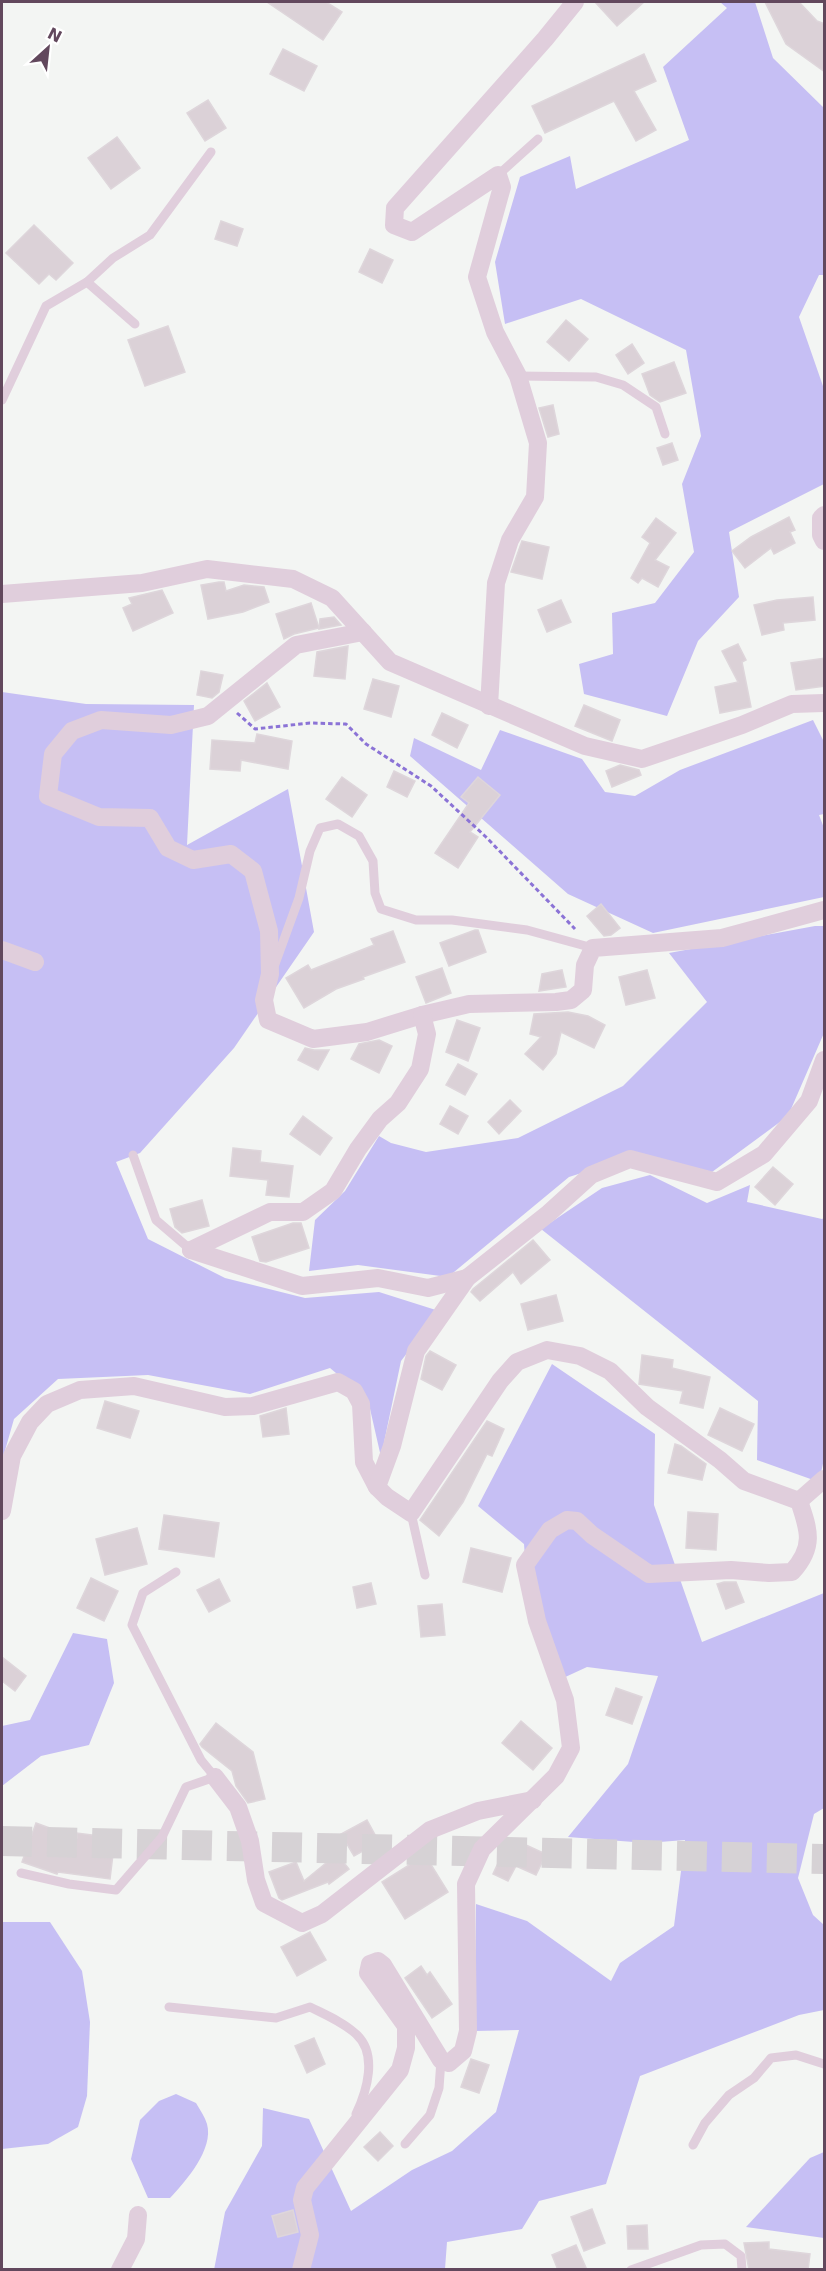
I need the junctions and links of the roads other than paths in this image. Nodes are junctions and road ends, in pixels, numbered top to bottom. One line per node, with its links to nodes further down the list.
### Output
1 (575, 2): 4 (street)
2 (538, 139): 4 (lane)
3 (211, 152): 5 (lane)
4 (498, 175): 7 (street)
5 (87, 282): 6 (lane); 8 (lane)
6 (135, 324)
7 (518, 376): 9 (lane); 15 (street)
8 (2, 400)
9 (665, 434)
10 (825, 514): 11 (street)
11 (825, 541)
12 (2, 594): 13 (street)
13 (363, 632): 15 (street); 20 (street)
14 (825, 703): 15 (street)
15 (489, 706)
16 (825, 910): 17 (street)
17 (593, 948): 20 (lane); 21 (street)
18 (2, 950): 19 (street)
19 (35, 962)
20 (270, 974): 21 (street)
21 (422, 1016): 24 (street)
22 (825, 1060): 25 (street)
23 (133, 1155): 24 (lane)
24 (191, 1250): 25 (street)
25 (467, 1278): 27 (street)
26 (825, 1479): 28 (street)
27 (377, 1487): 29 (street); 30 (street)
28 (799, 1501): 30 (street); 34 (street)
29 (2, 1511)
30 (411, 1513): 32 (lane)
31 (176, 1572): 33 (lane)
32 (425, 1575)
33 (215, 1777): 34 (street); 35 (lane)
34 (533, 1800): 37 (street)
35 (21, 1873)
36 (169, 2007): 39 (lane)
37 (441, 2060): 39 (street); 40 (lane)
38 (825, 2064): 41 (lane)
39 (345, 2138): 44 (street)
40 (405, 2144)
41 (693, 2145)
42 (138, 2215): 43 (street)
43 (120, 2270)
44 (301, 2270)
45 (631, 2270): 46 (lane)
46 (742, 2270)

